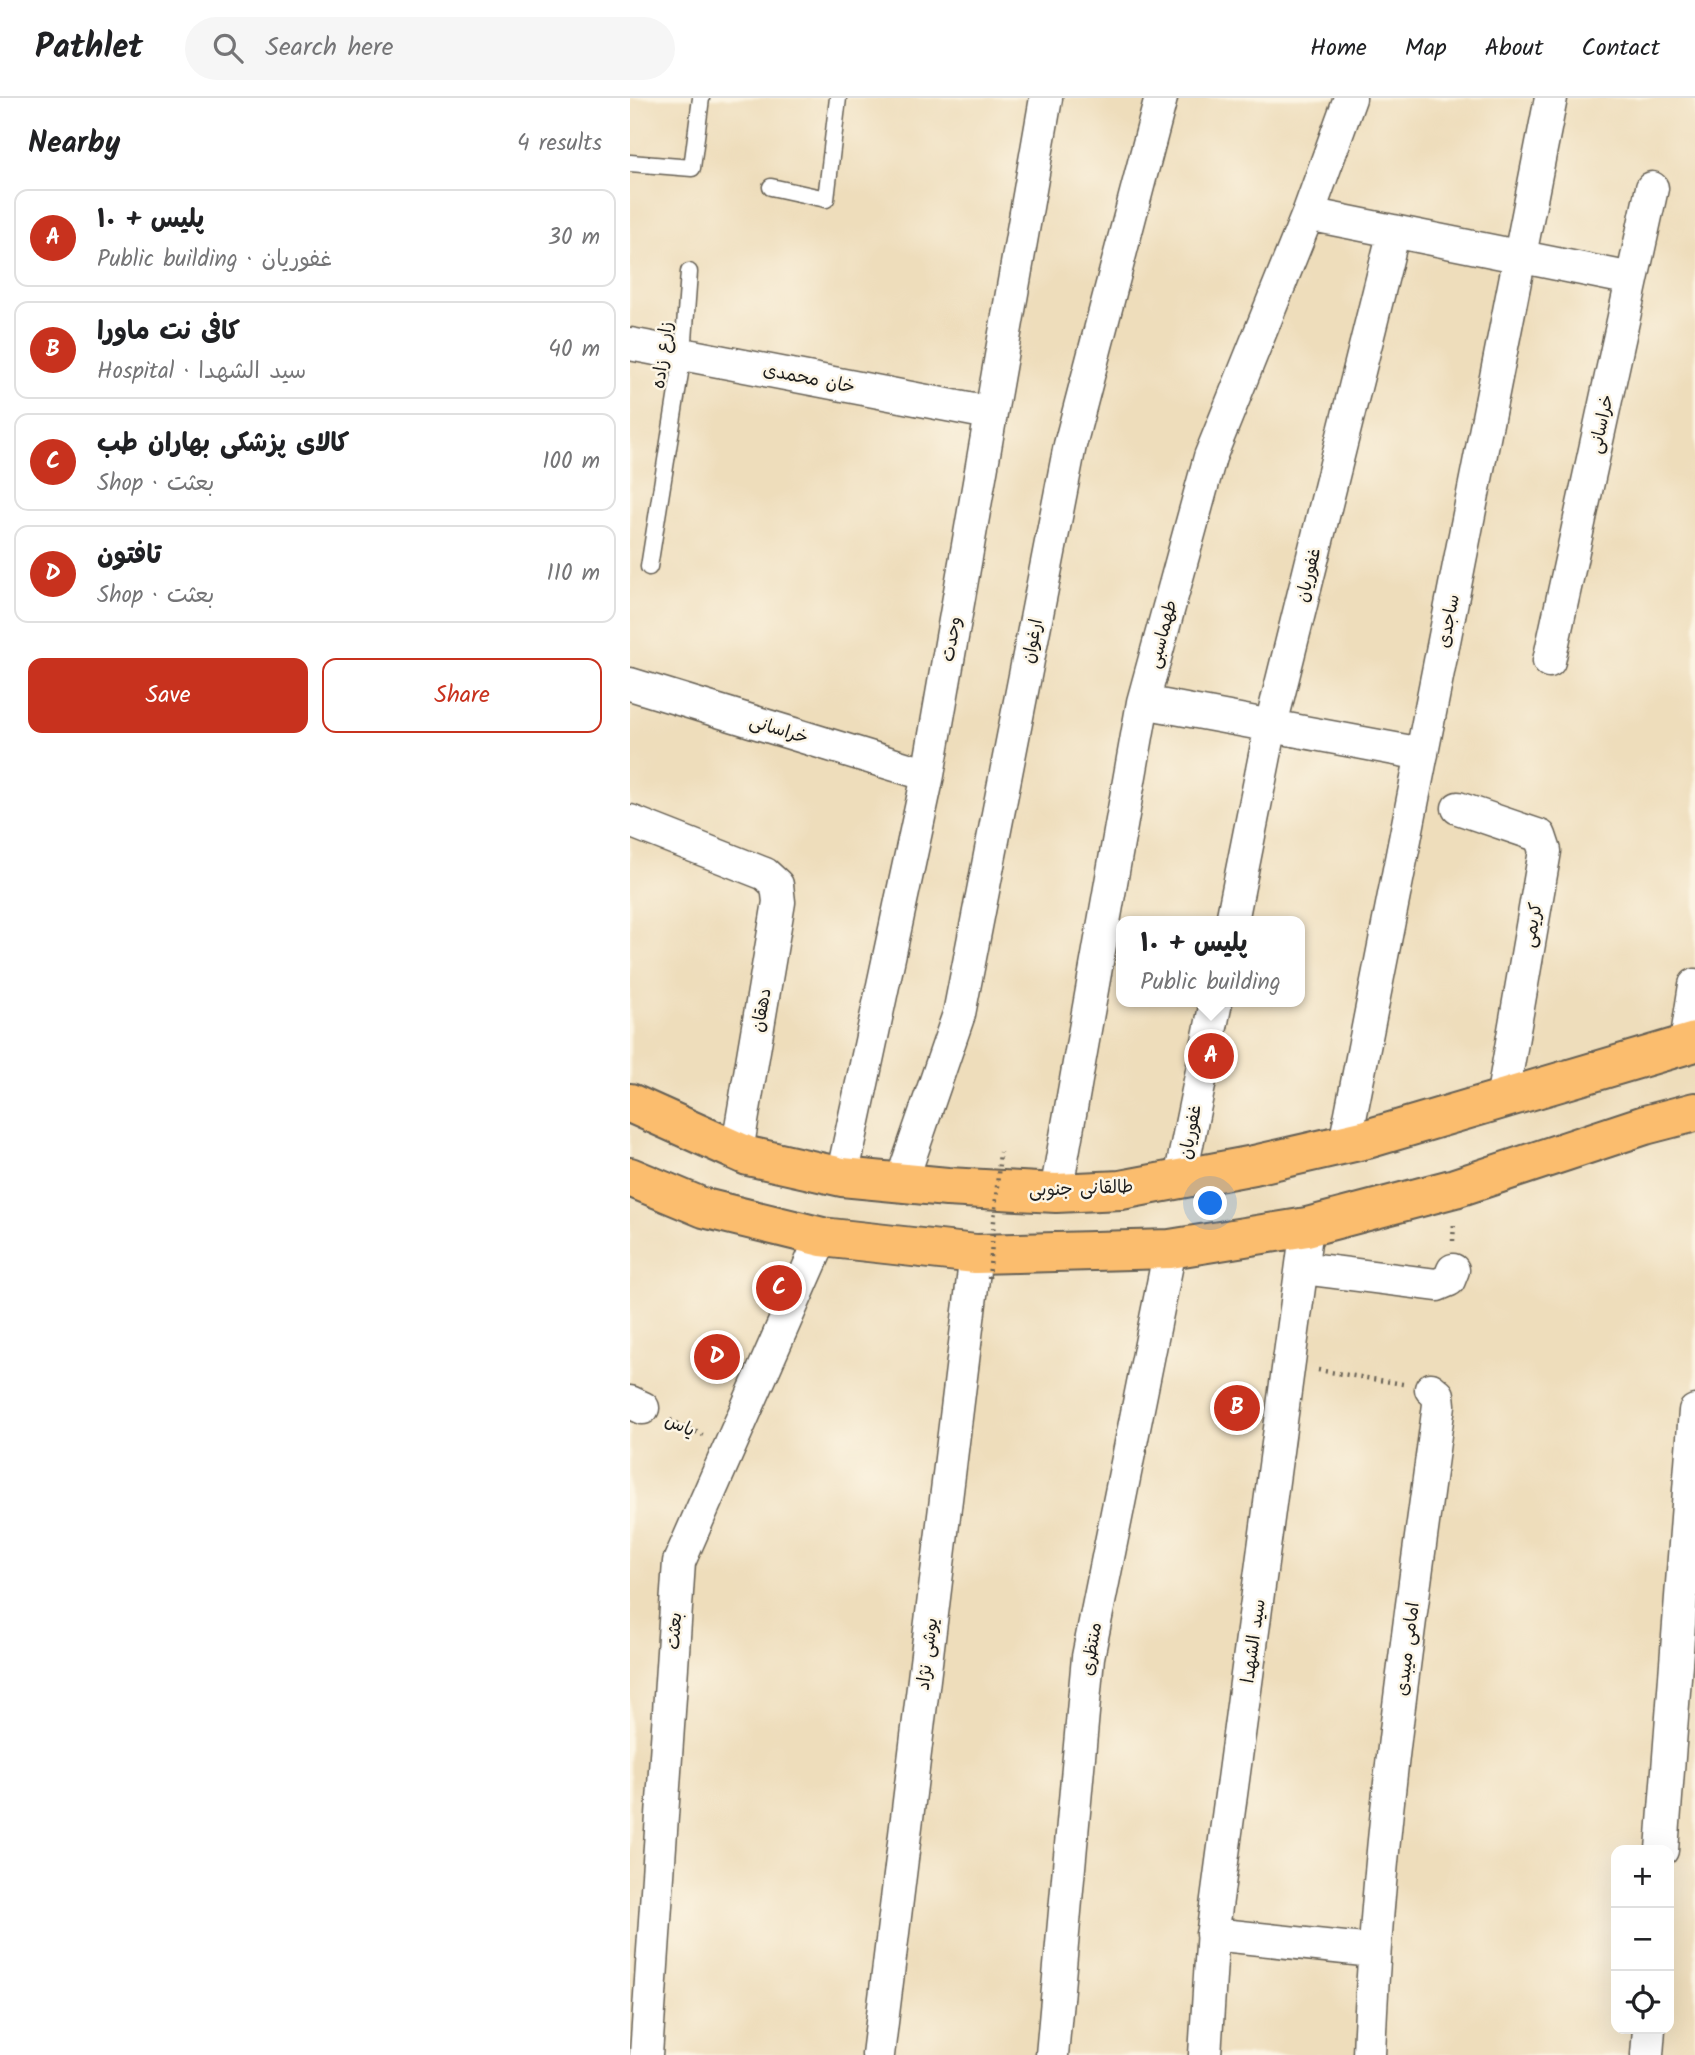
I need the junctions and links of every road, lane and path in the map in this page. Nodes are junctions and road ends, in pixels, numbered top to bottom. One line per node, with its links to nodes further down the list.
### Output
1 (701, 98): 7 (lane)
2 (838, 98): 8 (lane)
3 (1046, 98): 17 (street, وحدت)
4 (1161, 98): 40 (street, ارغوان)
5 (1350, 98): 10 (street, طهماسبی)
6 (1551, 98): 12 (street, ساجدی)
7 (630, 163)
8 (771, 187)
9 (1652, 188): 14 (street, خراسانی)
10 (1308, 214): 11 (street); 21 (street, طهماسبی)
11 (1394, 231): 12 (street); 22 (street, غفوریان)
12 (1520, 256): 14 (street); 23 (street, ساجدی)
13 (690, 272): 16 (lane, زارع زاده)
14 (1632, 279): 19 (street, خراسانی)
15 (630, 344): 16 (street, خان محمدی)
16 (683, 354): 17 (street, خان محمدی); 18 (lane, زارع زاده)
17 (989, 412): 24 (street, وحدت)
18 (649, 567)
19 (1549, 661)
20 (630, 684): 24 (street, خراسانی)
21 (1143, 702): 22 (street); 42 (street, طهماسبی)
22 (1271, 725): 23 (street); 27 (street, غفوریان)
23 (1422, 754): 34 (street, ساجدی)
24 (928, 775): 38 (street, وحدت)
25 (1458, 808): 31 (street, کریمی)
26 (630, 821): 35 (street, دهقان)
27 (1233, 916)
28 (1695, 985): 30 (street)
29 (1215, 1007): 39 (street, غفوریان)
30 (1691, 1042): 31 (main road, طالقانی جنوبی)
31 (1502, 1100): 34 (main road, طالقانی جنوبی)
32 (630, 1103): 35 (main road, طالقانی جنوبی)
33 (1695, 1112): 41 (main road)
34 (1345, 1144): 39 (main road, طالقانی جنوبی)
35 (737, 1151): 38 (main road, طالقانی جنوبی)
36 (1000, 1152): 46 (path, bridge)
37 (630, 1177): 44 (main road)
38 (842, 1177): 40 (main road, طالقانی جنوبی)
39 (1180, 1179): 42 (main road, طالقانی جنوبی)
40 (901, 1183): 42 (main road, طالقانی جنوبی)
41 (1455, 1188): 43 (main road); 48 (path)
42 (1056, 1193)
43 (1307, 1227): 45 (main road); 47 (street, سید الشهدا)
44 (822, 1237): 46 (main road); 53 (street, بعثت)
45 (1170, 1249): 46 (main road); 60 (street, منتظری)
46 (982, 1266): 59 (street, یوشی نژاد)
47 (1302, 1268): 48 (street); 49 (street, سید الشهدا)
48 (1451, 1275)
49 (1291, 1365): 50 (path); 55 (street, سید الشهدا)
50 (1431, 1390): 56 (street, امامی میبدی)
51 (637, 1405): 53 (path, یاس)
52 (1695, 1411): 54 (street)
53 (730, 1447): 58 (street, بعثت)
54 (1662, 1845)
55 (1212, 1934): 56 (street); 61 (street, سید الشهدا)
56 (1373, 1951): 62 (street, امامی میبدی)
57 (1649, 2034): 63 (street)
58 (646, 2055)
59 (878, 2055)
60 (1052, 2055)
61 (1205, 2055)
62 (1369, 2055)
63 (1647, 2055)

